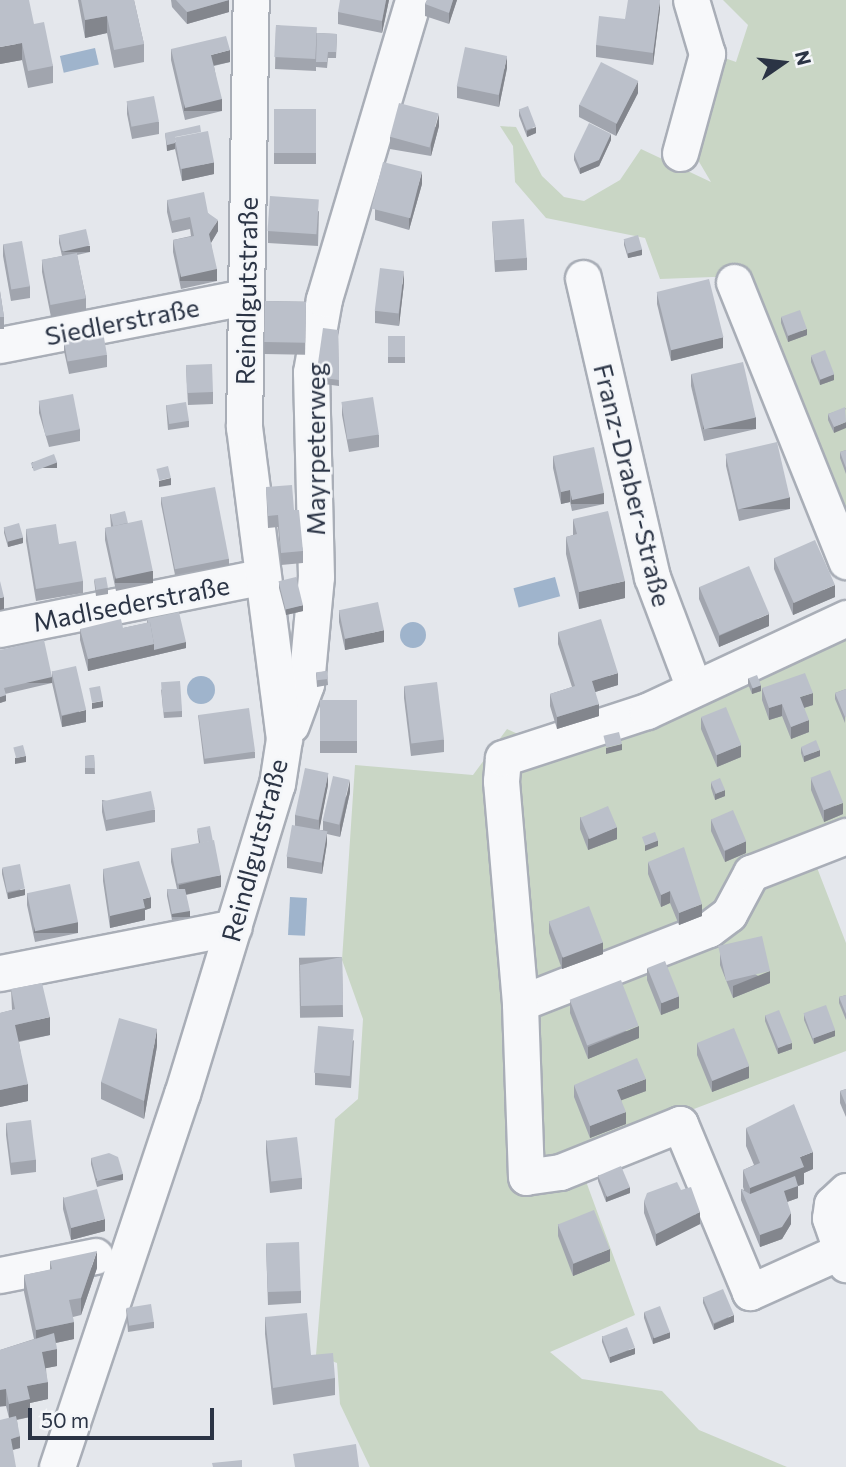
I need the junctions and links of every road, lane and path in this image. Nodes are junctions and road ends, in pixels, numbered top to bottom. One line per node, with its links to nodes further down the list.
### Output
1 (251, 0): 7 (street, Reindlgutstraße)
2 (413, 0): 14 (street, Mayrpeterweg)
3 (691, 0): 4 (street)
4 (680, 153)
5 (583, 278): 13 (street, Franz-Draber-Straße)
6 (734, 282): 9 (street)
7 (245, 297): 8 (street, Siedlerstraße); 10 (street, Reindlgutstraße)
8 (0, 345)
9 (846, 561)
10 (261, 577): 12 (street, Madlsederstraße); 14 (street, Reindlgutstraße)
11 (846, 618): 13 (street)
12 (0, 629)
13 (694, 688): 18 (street)
14 (284, 739): 16 (street, Reindlgutstraße)
15 (846, 836): 18 (street)
16 (234, 927): 17 (street); 20 (street, Reindlgutstraße)
17 (0, 973)
18 (520, 1003): 21 (street)
19 (846, 1191): 21 (street)
20 (126, 1250): 22 (street); 23 (street, Reindlgutstraße)
21 (843, 1257)
22 (0, 1275)
23 (57, 1467)

